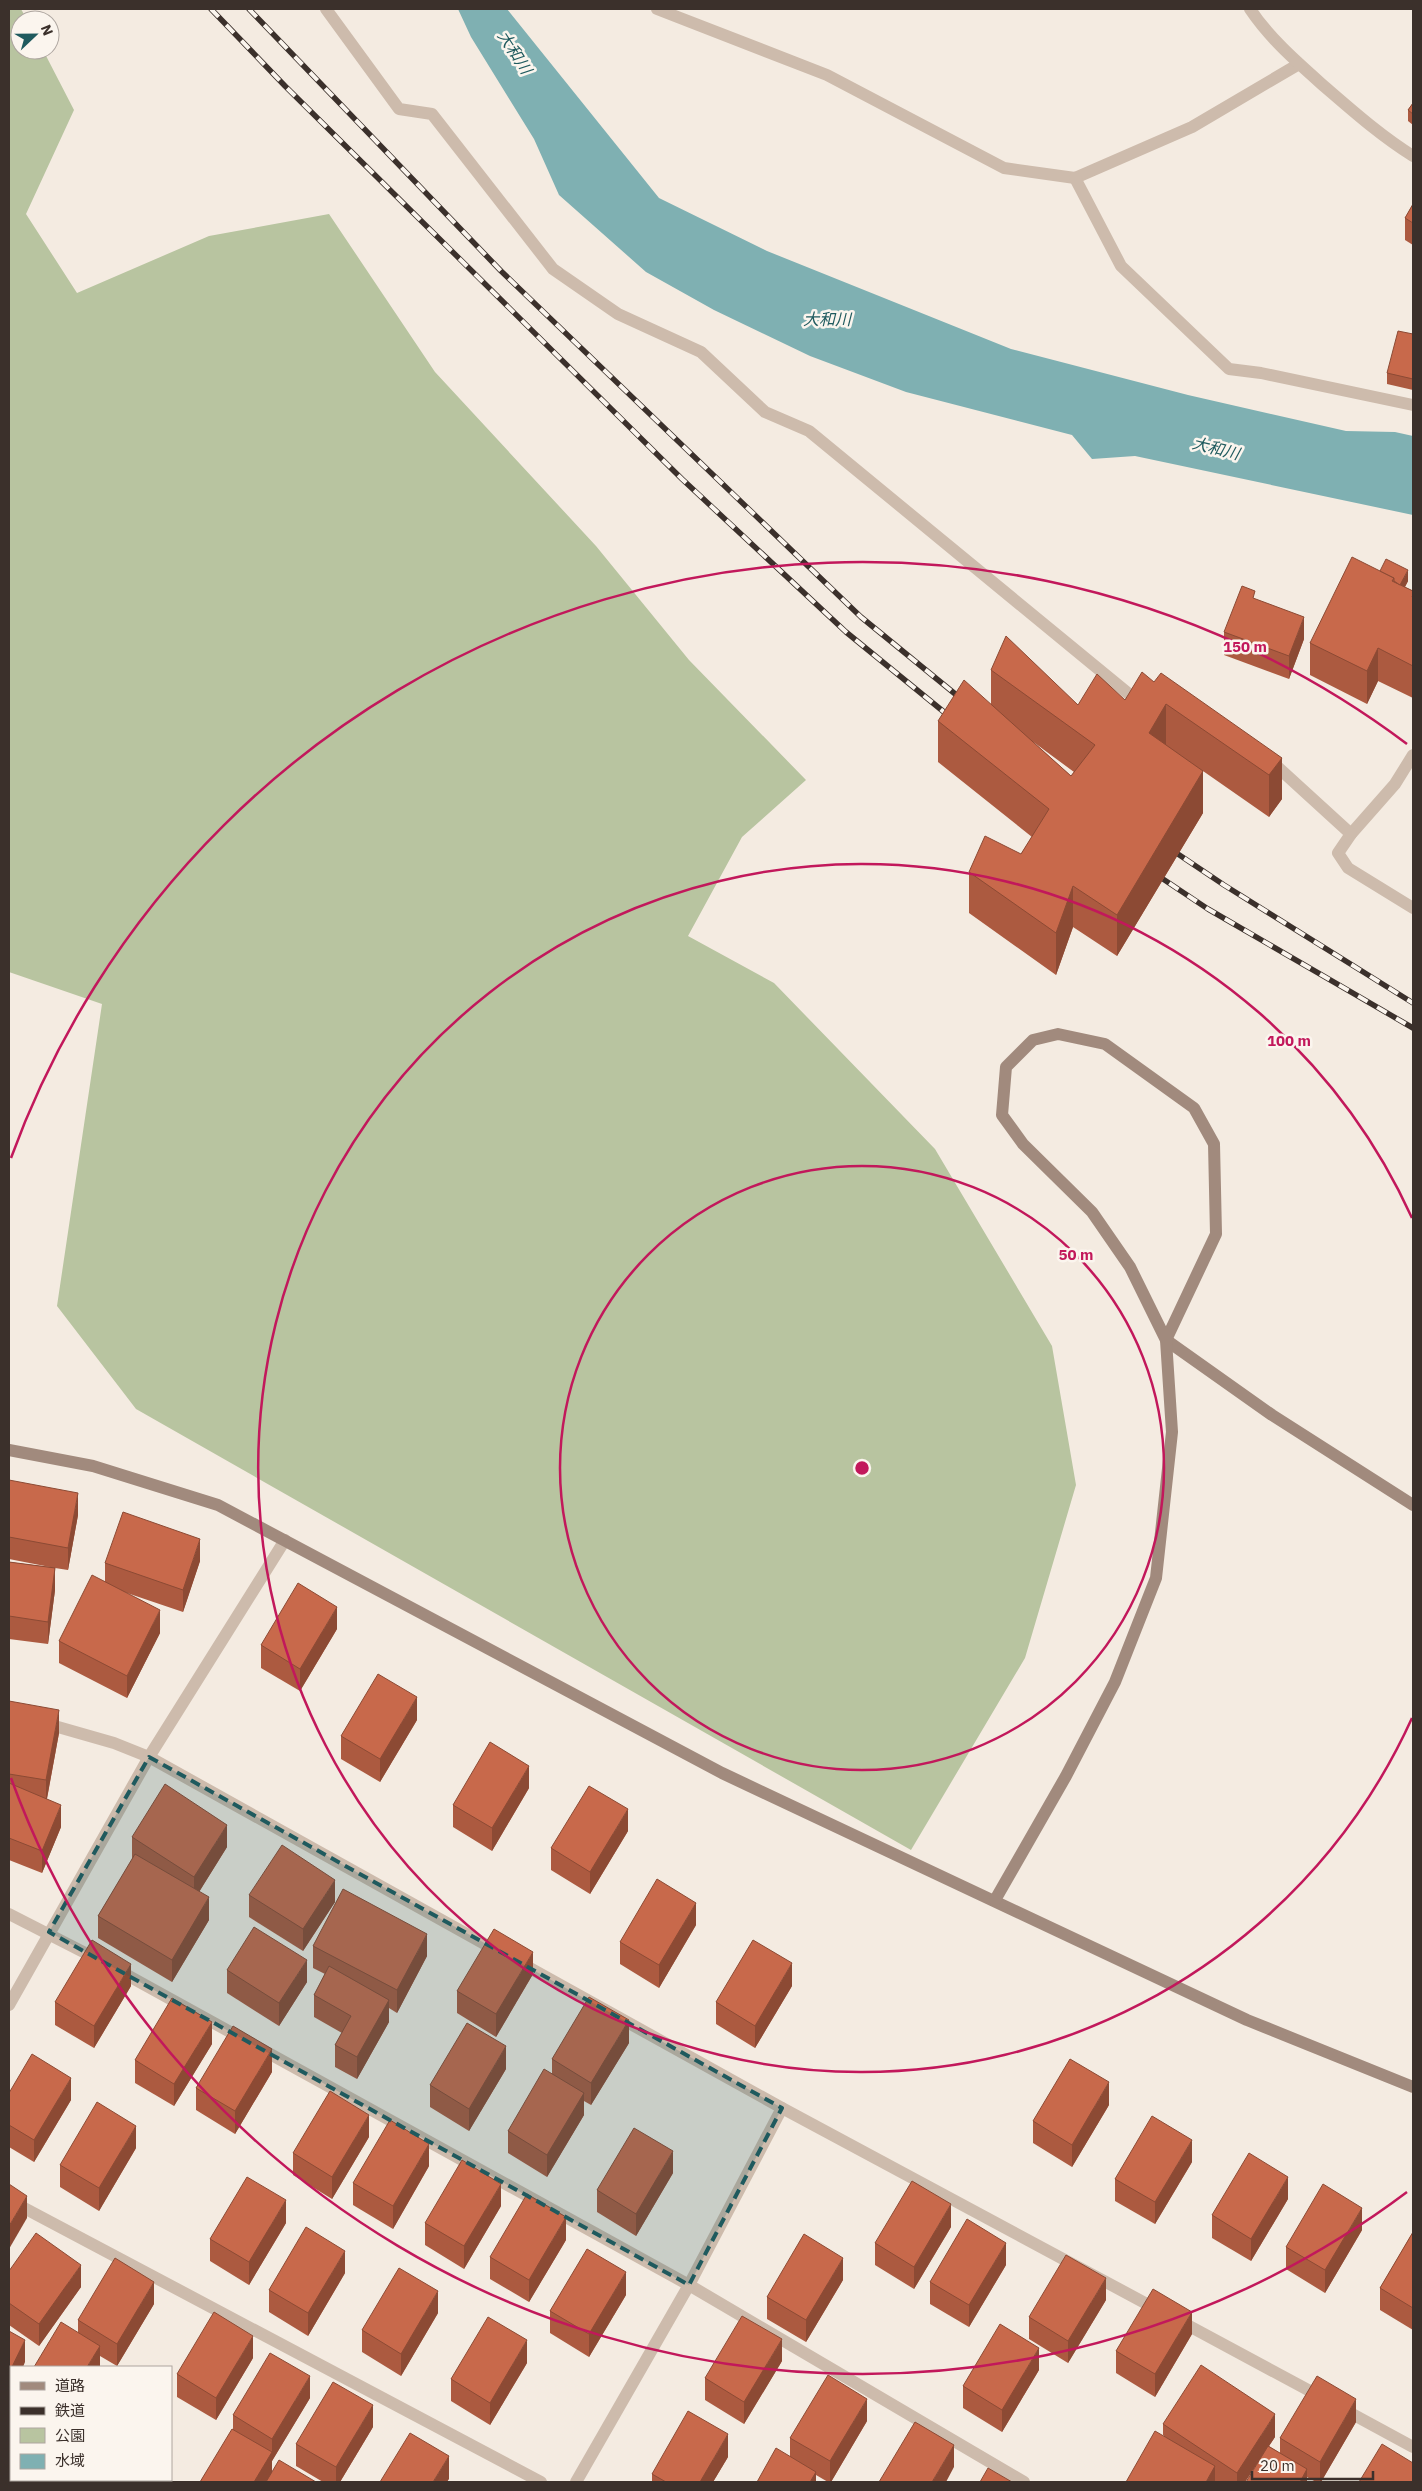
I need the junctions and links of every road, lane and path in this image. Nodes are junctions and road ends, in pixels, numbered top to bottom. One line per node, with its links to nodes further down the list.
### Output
1 (326, 9): 8 (street)
2 (657, 9): 6 (street)
3 (1250, 9): 4 (street)
4 (1299, 64): 5 (street); 6 (street)
5 (1413, 156)
6 (1075, 178): 7 (street)
7 (1413, 405)
8 (1154, 715)
9 (1259, 750): 11 (street)
10 (1413, 755): 11 (street)
11 (1351, 834): 12 (street)
12 (1413, 908)
13 (1166, 1340): 13 (street); 15 (street); 19 (street)
14 (9, 1450): 16 (street)
15 (1413, 1505)
16 (285, 1540): 18 (street); 19 (street)
17 (9, 1714): 18 (street)
18 (149, 1757): 21 (street); 24 (street)
19 (995, 1900): 23 (street)
20 (9, 1914): 21 (street)
21 (49, 1932): 22 (street); 26 (street)
22 (9, 2005)
23 (1413, 2087)
24 (782, 2108): 26 (street); 27 (street)
25 (9, 2200): 28 (street)
26 (689, 2285): 29 (street); 30 (street)
27 (1413, 2446)
28 (541, 2482)
29 (576, 2482)
30 (1024, 2482)

